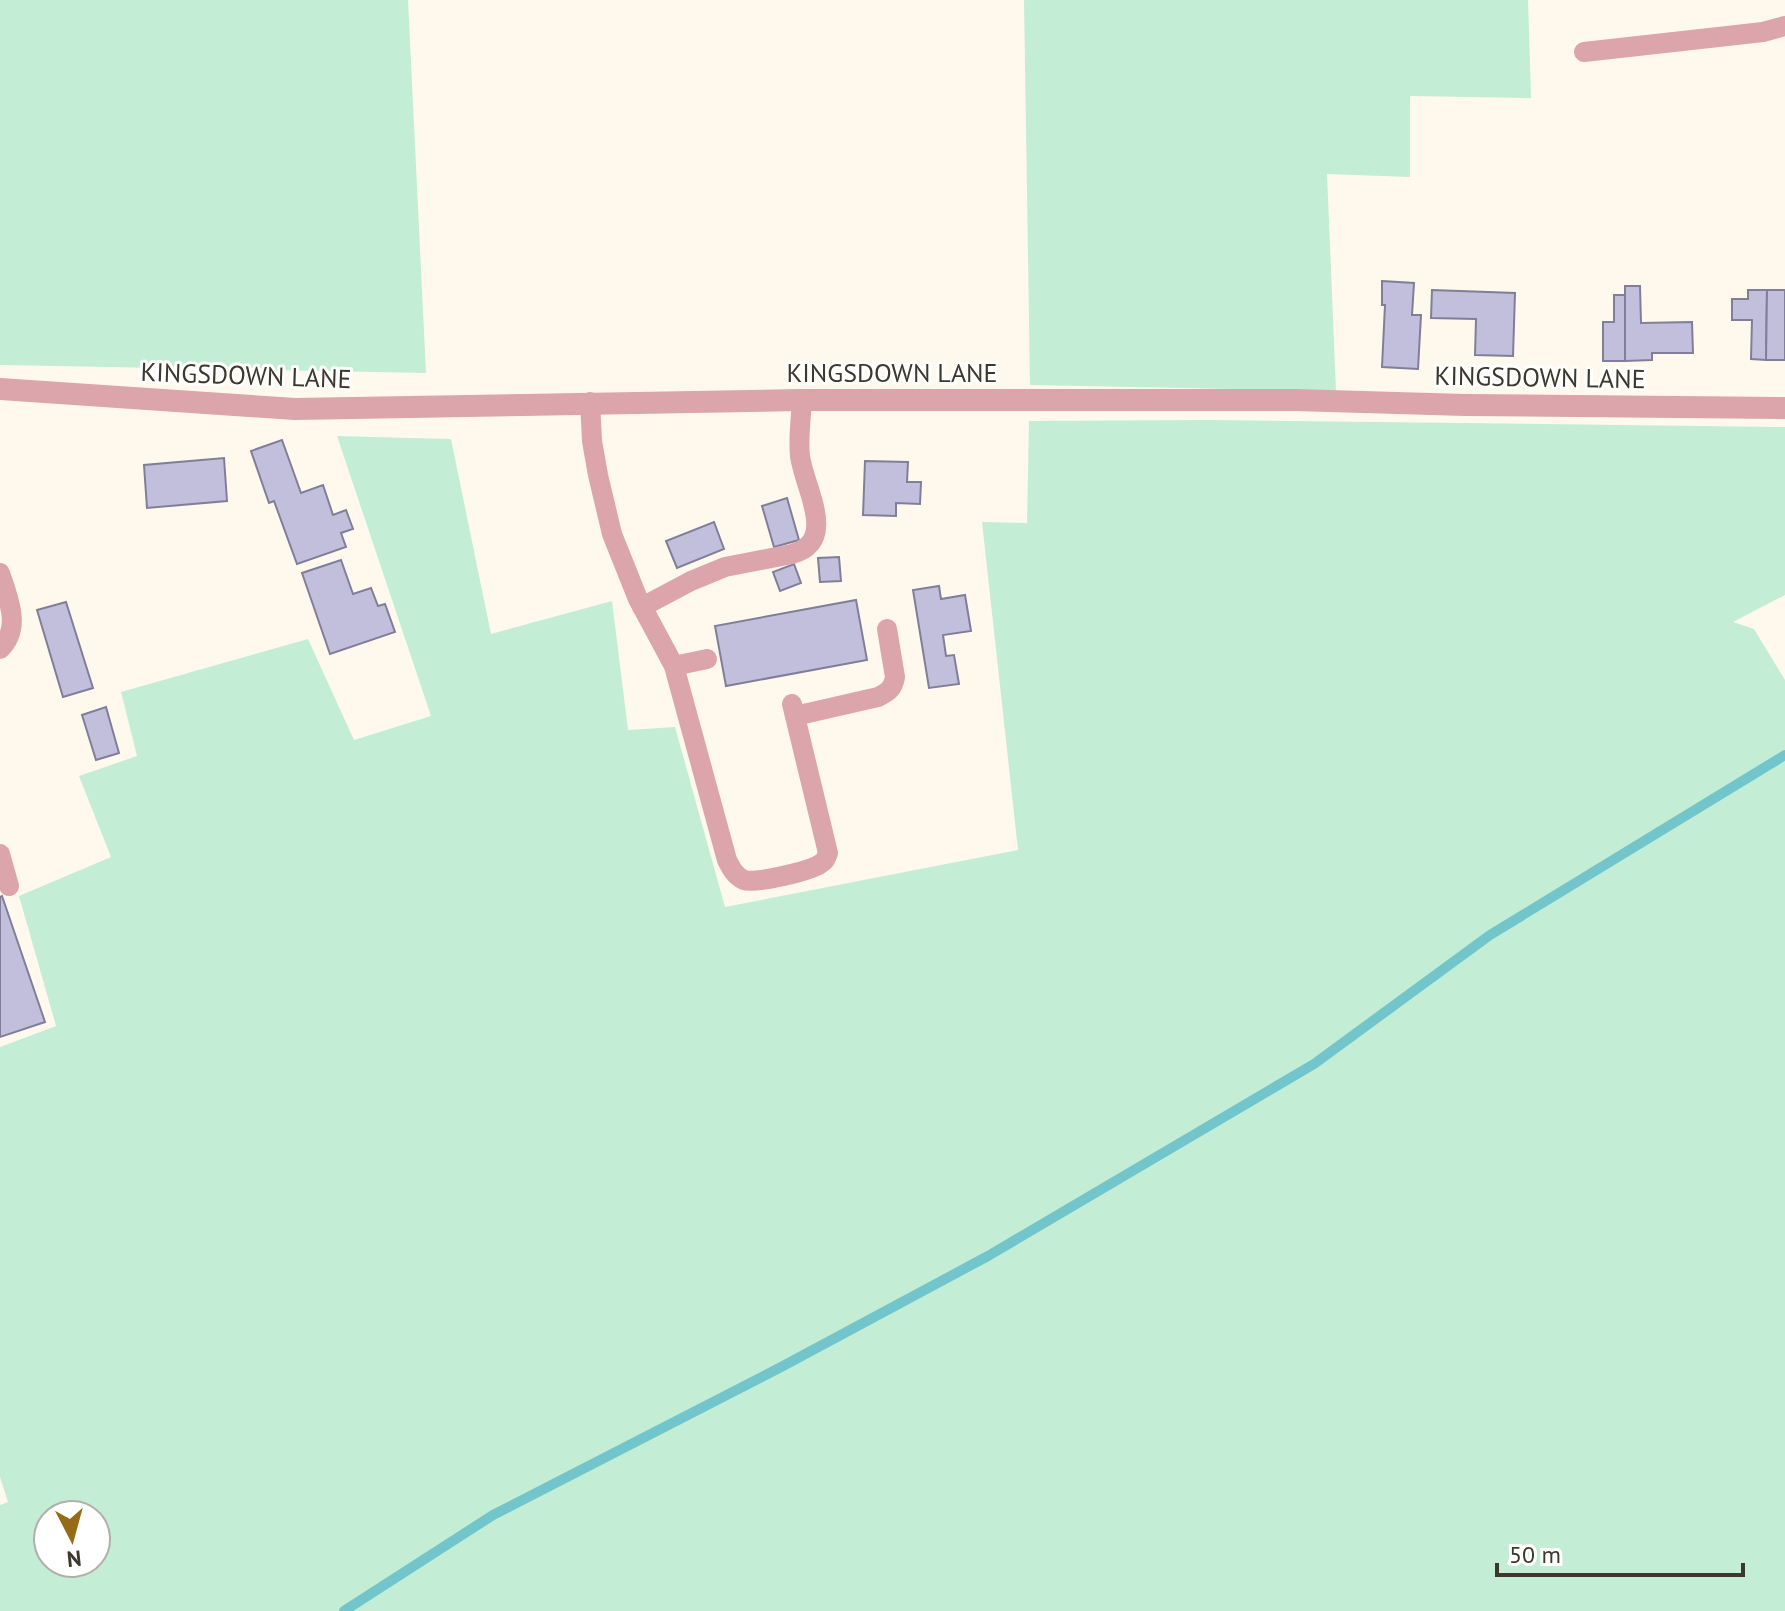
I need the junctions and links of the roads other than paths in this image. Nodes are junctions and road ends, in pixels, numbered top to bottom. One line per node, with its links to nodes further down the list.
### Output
1 (1785, 26): 2 (lane)
2 (1584, 52)
3 (0, 389): 5 (street, KINGSDOWN LANE)
4 (802, 400): 5 (street, KINGSDOWN LANE); 6 (street, KINGSDOWN LANE); 8 (lane)
5 (590, 402): 8 (lane)
6 (1785, 408)
7 (0, 573): 10 (lane)
8 (642, 607): 12 (lane)
9 (887, 629): 12 (lane)
10 (0, 649)
11 (707, 659): 12 (lane)
12 (674, 666)
13 (0, 854): 14 (lane)
14 (9, 886)

